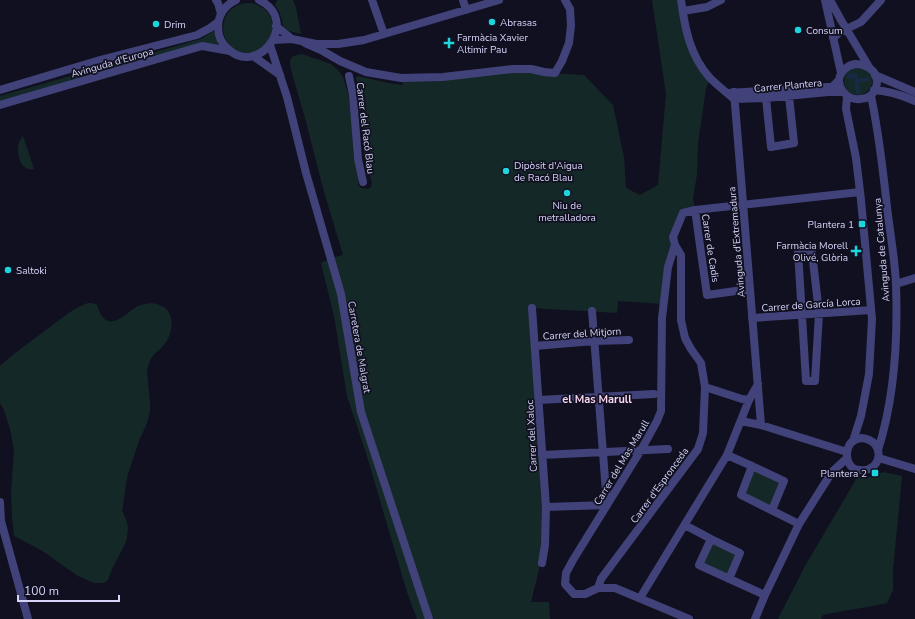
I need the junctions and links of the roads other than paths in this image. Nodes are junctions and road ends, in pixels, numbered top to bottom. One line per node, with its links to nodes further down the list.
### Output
1 (216, 0): 15 (street)
2 (236, 0): 15 (street, Avinguda d'Europa)
3 (372, 0): 18 (street)
4 (463, 0): 13 (street)
5 (499, 0): 13 (street)
6 (565, 0): 26 (street)
7 (681, 0): 14 (street)
8 (720, 0): 14 (street)
9 (824, 0): 19 (street)
10 (830, 0): 17 (street)
11 (881, 0): 17 (street)
12 (264, 1): 16 (street)
13 (466, 10): 18 (street)
14 (683, 11): 35 (street)
15 (220, 18): 23 (street); 32 (street, Avinguda d'Europa)
16 (276, 26): 20 (street); 21 (street)
17 (847, 30): 19 (street); 27 (street)
18 (384, 34): 22 (street)
19 (833, 38): 31 (street)
20 (292, 39): 21 (street); 22 (street)
21 (272, 43): 24 (street); 28 (street, Carretera de Malgrat)
22 (305, 43): 25 (street)
23 (230, 51): 24 (street, Avinguda d'Europa); 40 (street, Avinguda d'Europa)
24 (253, 56): 28 (street)
25 (340, 61): 26 (street); 30 (street, Carrer del Racó Blau)
26 (354, 67): 30 (street, Carrer del Racó Blau)
27 (869, 67): 29 (street); 31 (street)
28 (280, 75): 89 (street, Carretera de Malgrat)
29 (875, 75): 33 (street); 34 (street)
30 (349, 76): 41 (street, Carrer del Racó Blau)
31 (840, 76): 35 (street, Carrer Plantera); 36 (street)
32 (0, 90)
33 (915, 92)
34 (873, 93): 36 (street); 39 (street); 47 (street, Avinguda de Catalunya)
35 (730, 94): 38 (street, Carrer Plantera); 43 (street, Avinguda d'Extremadura)
36 (845, 94): 37 (street, Carrer Plantera); 42 (street, Avinguda de Catalunya)
37 (789, 96): 38 (street, Carrer Plantera); 38 (street)
38 (766, 98)
39 (915, 101)
40 (0, 105)
41 (363, 182)
42 (860, 192): 43 (street); 50 (street, Avinguda de Catalunya)
43 (743, 205): 44 (street); 48 (street, Avinguda d'Extremadura)
44 (695, 210): 45 (street, Carrer del Mas Marull); 48 (street, Carrer de Cadis)
45 (675, 245): 59 (street, Carrer d'Espronceda); 68 (street, Carrer del Mas Marull)
46 (915, 278): 47 (street)
47 (896, 284): 70 (street, Avinguda de Catalunya)
48 (750, 289): 54 (street, Avinguda d'Extremadura)
49 (532, 308): 57 (street, Carrer del Xaloc)
50 (871, 310): 52 (street, Carrer de García Lorca); 66 (street, Avinguda de Catalunya)
51 (592, 311): 56 (street)
52 (819, 313): 53 (street, Carrer de García Lorca); 53 (street); 53 (street)
53 (802, 315): 54 (street, Carrer de García Lorca)
54 (752, 318): 58 (street, Avinguda d'Extremadura)
55 (629, 340): 56 (street, Carrer del Mitjorn)
56 (594, 341): 57 (street, Carrer del Mitjorn); 61 (street)
57 (536, 346): 62 (street, Carrer del Xaloc)
58 (758, 384): 63 (street); 65 (street, Avinguda d'Extremadura)
59 (705, 387): 63 (street); 85 (street, Carrer d'Espronceda)
60 (654, 394): 61 (street)
61 (599, 398): 62 (street); 69 (street)
62 (539, 400): 71 (street, Carrer del Xaloc)
63 (749, 400): 64 (street)
64 (741, 421): 65 (street); 72 (street)
65 (761, 425): 73 (street)
66 (853, 441): 70 (street); 73 (street)
67 (668, 449): 68 (street)
68 (641, 450): 69 (street); 77 (street, Carrer del Mas Marull)
69 (603, 452): 71 (street); 77 (street)
70 (878, 454): 73 (street); 75 (street)
71 (542, 455): 78 (street, Carrer del Xaloc)
72 (727, 455): 74 (street); 81 (street)
73 (847, 455): 80 (street)
74 (752, 466): 79 (street); 79 (street)
75 (915, 469)
76 (0, 502): 88 (street)
77 (607, 505): 78 (street); 85 (street, Carrer del Mas Marull)
78 (546, 507): 83 (street, Carrer del Xaloc)
79 (772, 510): 80 (street)
80 (799, 524): 86 (street)
81 (685, 525): 82 (street); 87 (street)
82 (711, 539): 84 (street); 84 (street)
83 (542, 563)
84 (729, 579): 86 (street)
85 (598, 588): 87 (street, Carrer del Mas Marull)
86 (765, 595): 91 (street)
87 (640, 598): 90 (street, Carrer del Mas Marull)
88 (28, 619)
89 (429, 619)
90 (689, 619)
91 (755, 619)

